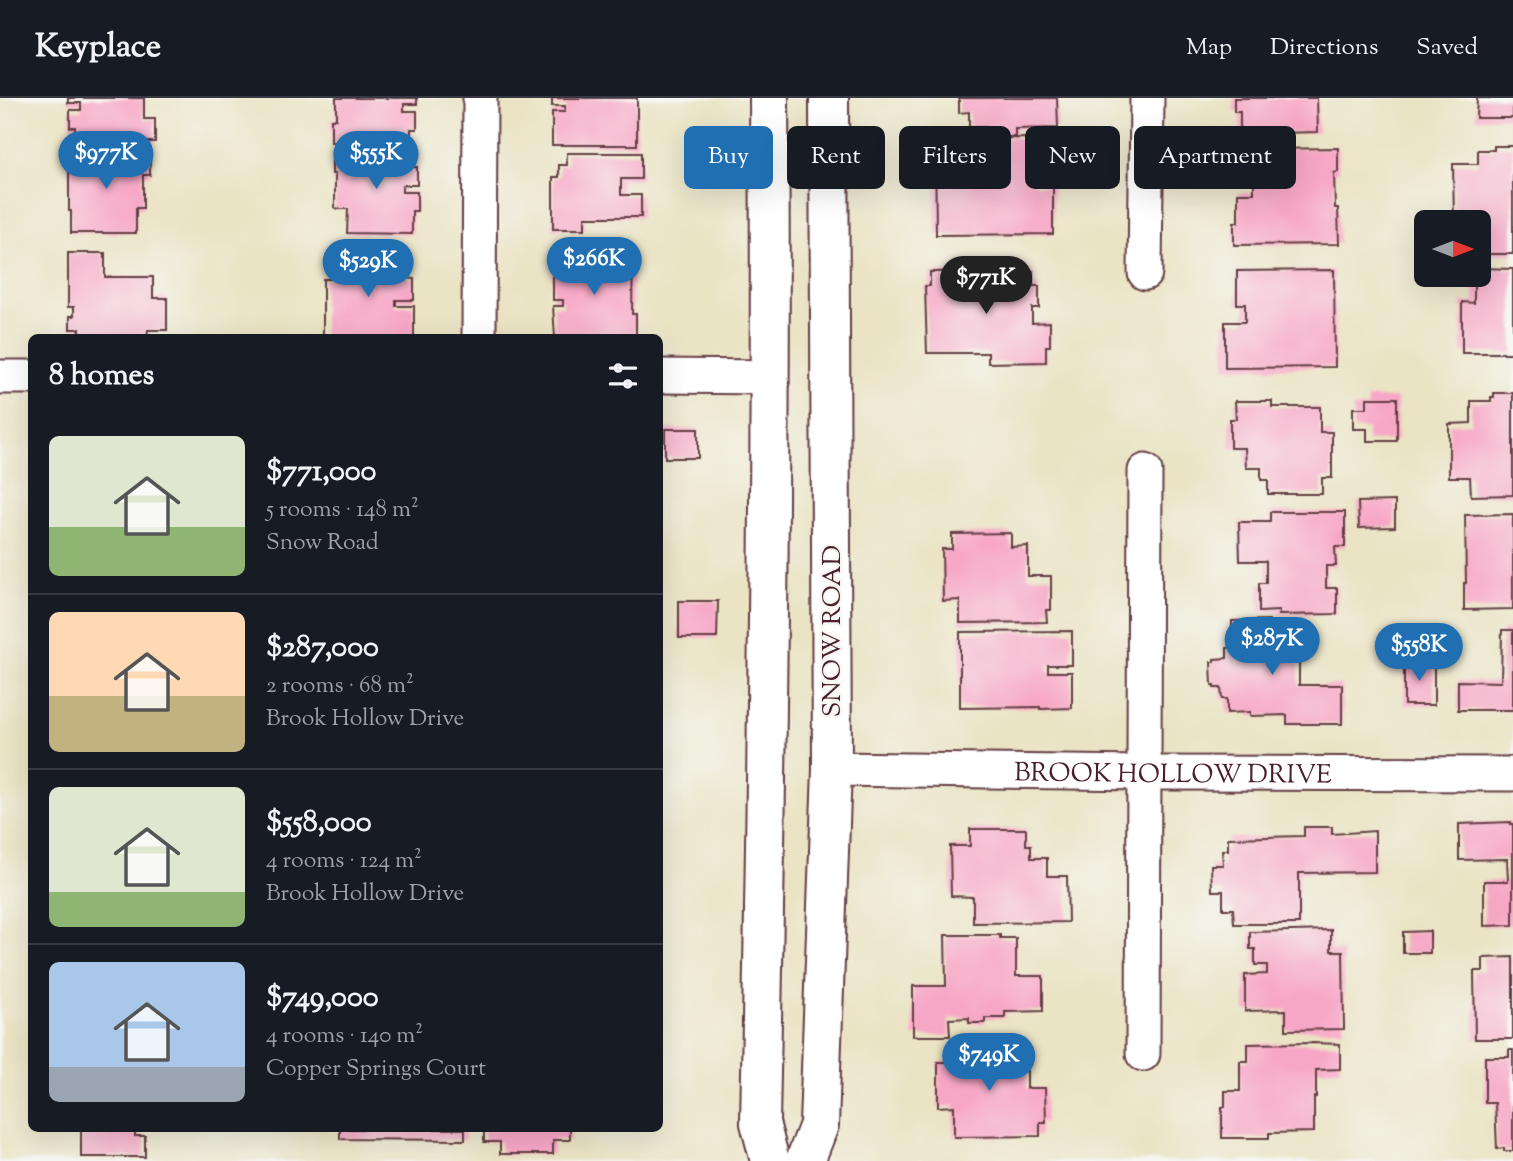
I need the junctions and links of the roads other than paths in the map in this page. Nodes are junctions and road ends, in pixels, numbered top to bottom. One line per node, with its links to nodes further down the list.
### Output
1 (480, 98): 6 (street)
2 (769, 98): 10 (main road)
3 (829, 98): 12 (main road, SNOW ROAD)
4 (1147, 98): 5 (street)
5 (1145, 272)
6 (479, 334)
7 (663, 376): 10 (street)
8 (0, 377): 9 (street)
9 (28, 377)
10 (771, 377): 16 (main road)
11 (1145, 471): 13 (street)
12 (832, 769): 13 (street, BROOK HOLLOW DRIVE); 17 (main road, SNOW ROAD)
13 (1144, 773): 14 (street, BROOK HOLLOW DRIVE); 15 (street)
14 (1513, 775)
15 (1143, 1054)
16 (770, 1161)
17 (805, 1161)

